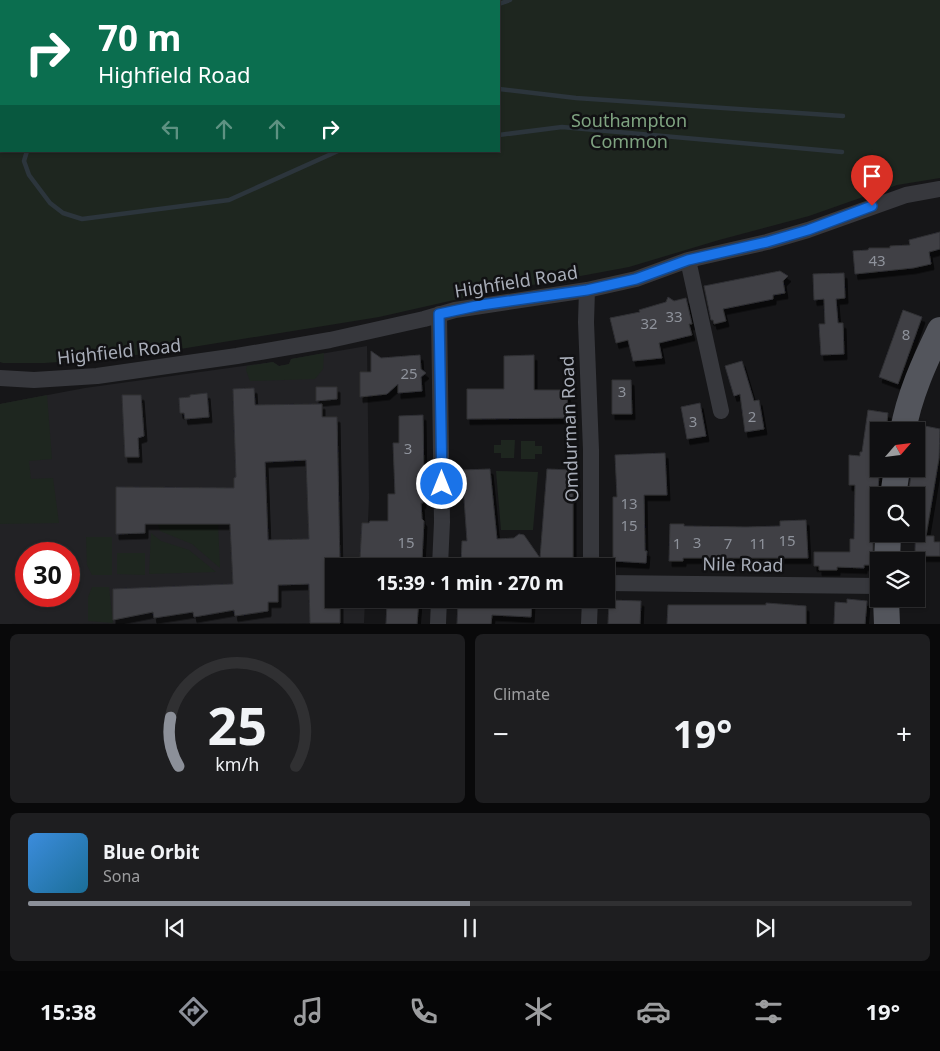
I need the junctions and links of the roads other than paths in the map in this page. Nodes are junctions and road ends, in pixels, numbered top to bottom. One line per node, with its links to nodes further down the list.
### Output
1 (940, 189): 2 (street, Highfield Road)
2 (688, 260): 3 (street, Highfield Road); 8 (street)
3 (587, 290): 4 (street, Highfield Road); 11 (street, Omdurman Road)
4 (439, 314): 7 (street, Highfield Road); 10 (street)
5 (940, 330): 6 (main road)
6 (932, 366): 9 (main road)
7 (0, 378)
8 (721, 411)
9 (905, 422)
10 (440, 558)
11 (591, 558)
12 (615, 583): 13 (street, Nile Road)
13 (870, 586)
14 (886, 607): 19 (main road)
15 (439, 608): 17 (street)
16 (590, 608): 18 (street)
17 (438, 624)
18 (589, 624)
19 (887, 624)

